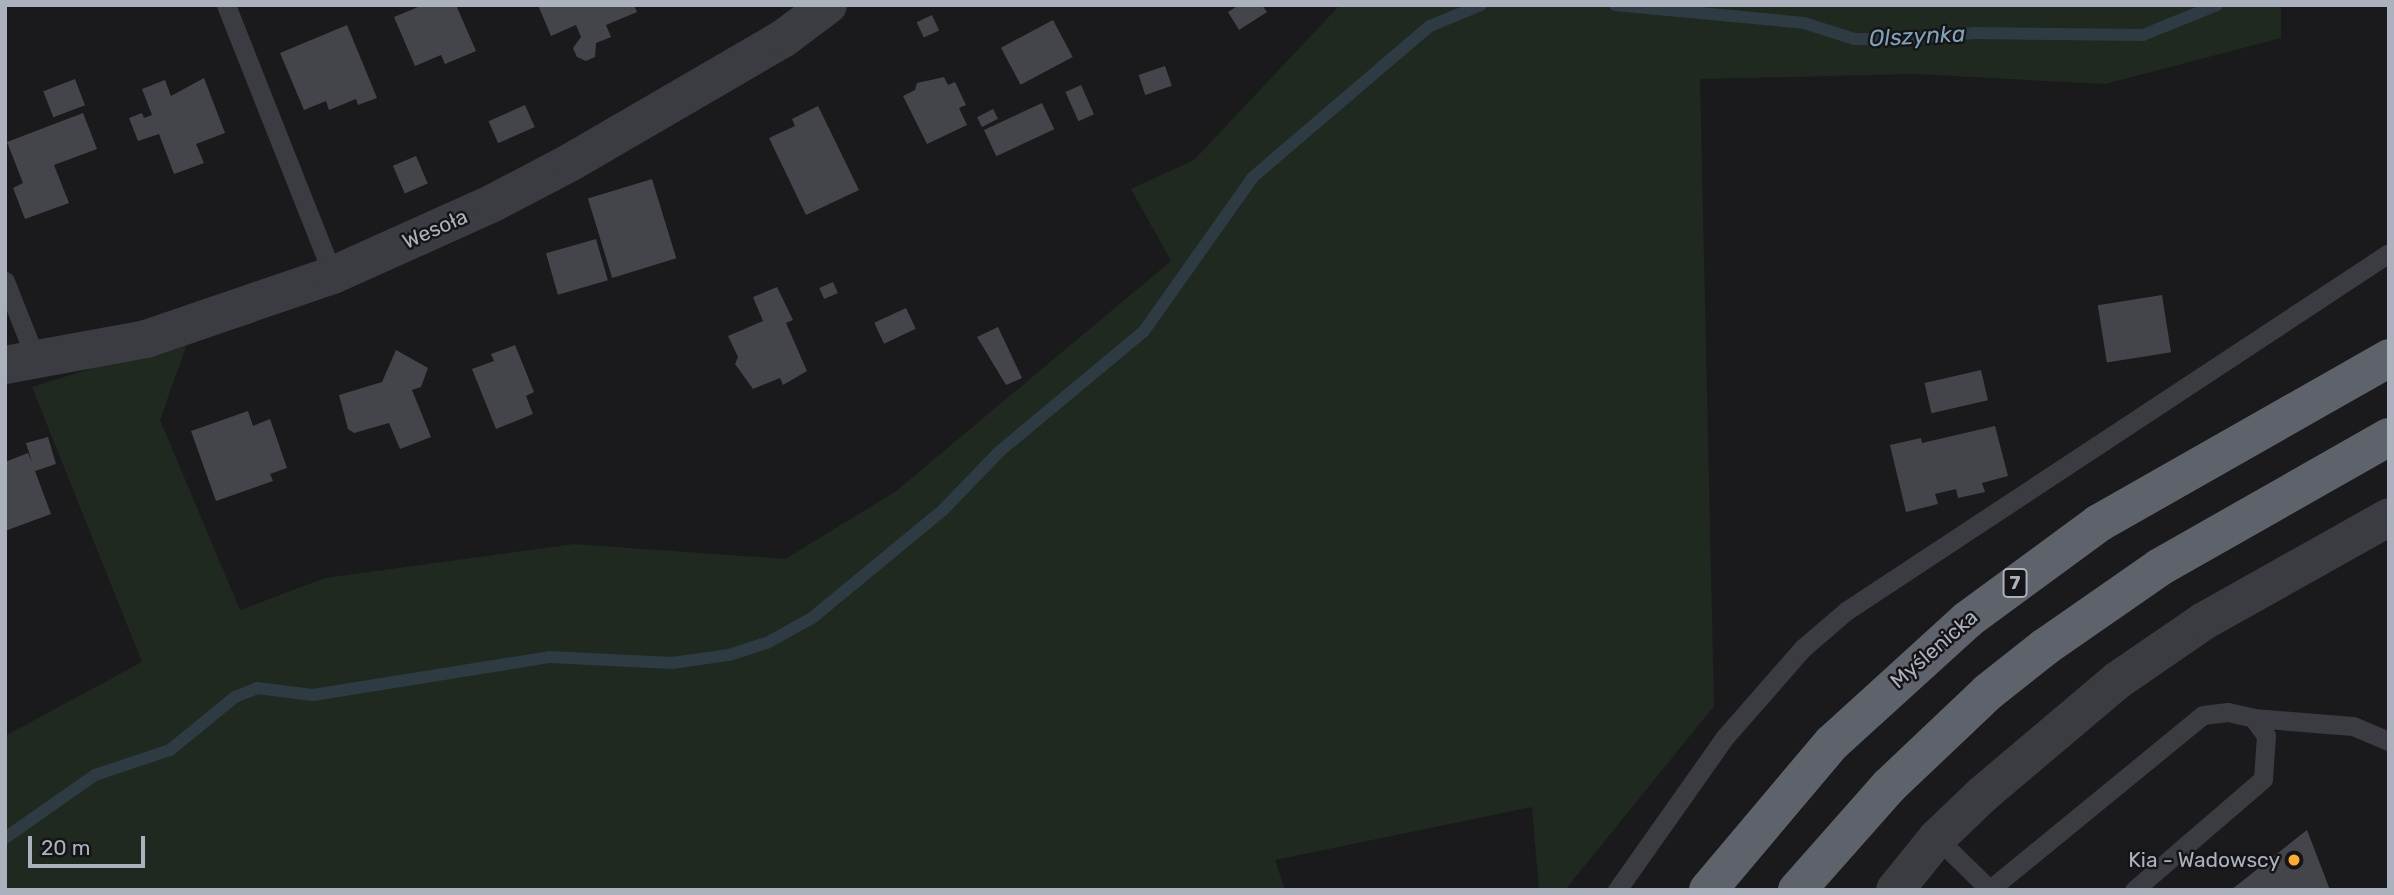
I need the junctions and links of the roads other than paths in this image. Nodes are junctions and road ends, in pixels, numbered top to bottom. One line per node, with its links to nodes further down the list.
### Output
1 (226, 5): 4 (lane)
2 (828, 5): 4 (street, Wesoła)
3 (2389, 253): 13 (lane)
4 (333, 275): 7 (street, Wesoła)
5 (5, 281): 7 (lane)
6 (2389, 358): 14 (highway, Myślenicka / 7)
7 (20, 361)
8 (2389, 437): 15 (highway)
9 (2389, 517): 12 (street)
10 (2253, 718): 11 (lane); 17 (lane); 18 (lane)
11 (2389, 741)
12 (1937, 838): 16 (street); 17 (lane)
13 (1617, 890)
14 (1708, 890)
15 (1797, 890)
16 (1895, 890)
17 (1989, 890)
18 (2134, 890)

